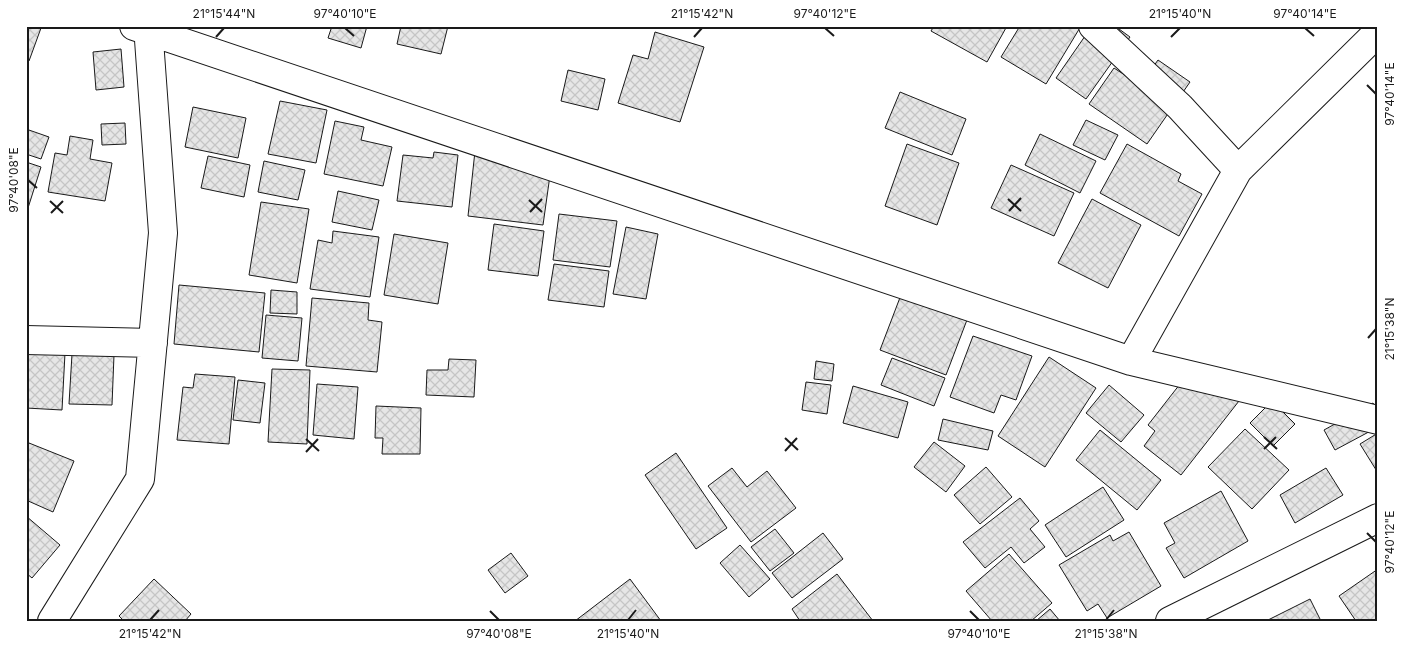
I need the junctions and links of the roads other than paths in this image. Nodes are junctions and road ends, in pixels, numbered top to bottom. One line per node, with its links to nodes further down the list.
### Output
1 (1093, 26): 4 (street)
2 (143, 27): 6 (street); 7 (street)
3 (1378, 32): 4 (street)
4 (1238, 170): 7 (street)
5 (26, 340): 6 (street)
6 (153, 343): 10 (street)
7 (1131, 361): 8 (street)
8 (1378, 420)
9 (1378, 518): 11 (street)
10 (52, 621)
11 (1170, 621)

